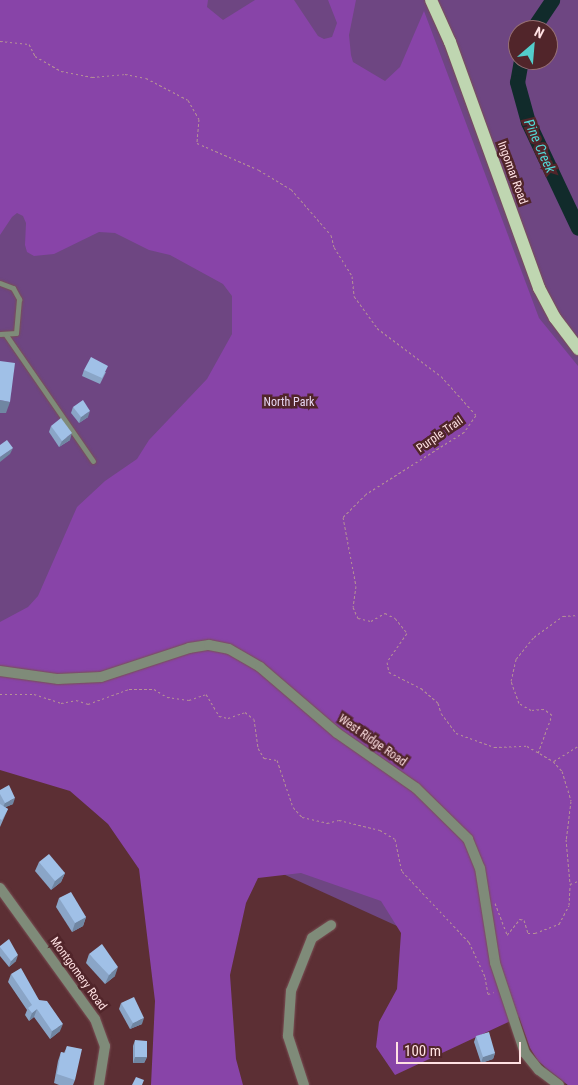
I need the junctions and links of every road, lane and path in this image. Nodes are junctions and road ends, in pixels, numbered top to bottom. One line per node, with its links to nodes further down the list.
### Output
1 (431, 0): 5 (main road, Ingomar Road)
2 (0, 41): 11 (path, Purple Trail)
3 (0, 283): 4 (lane)
4 (3, 334): 6 (lane)
5 (578, 349)
6 (94, 461)
7 (578, 615): 11 (path)
8 (0, 671): 16 (street, West Ridge Road)
9 (0, 694): 18 (path)
10 (578, 746): 12 (path)
11 (538, 753): 12 (path, Purple Trail)
12 (553, 761): 14 (path)
13 (578, 881): 14 (path)
14 (570, 884): 16 (path)
15 (0, 888): 19 (street, Montgomery Road)
16 (485, 902): 18 (street, West Ridge Road)
17 (331, 925): 20 (street)
18 (500, 980): 21 (street, West Ridge Road)
19 (99, 1085)
20 (304, 1085)
21 (559, 1085)

